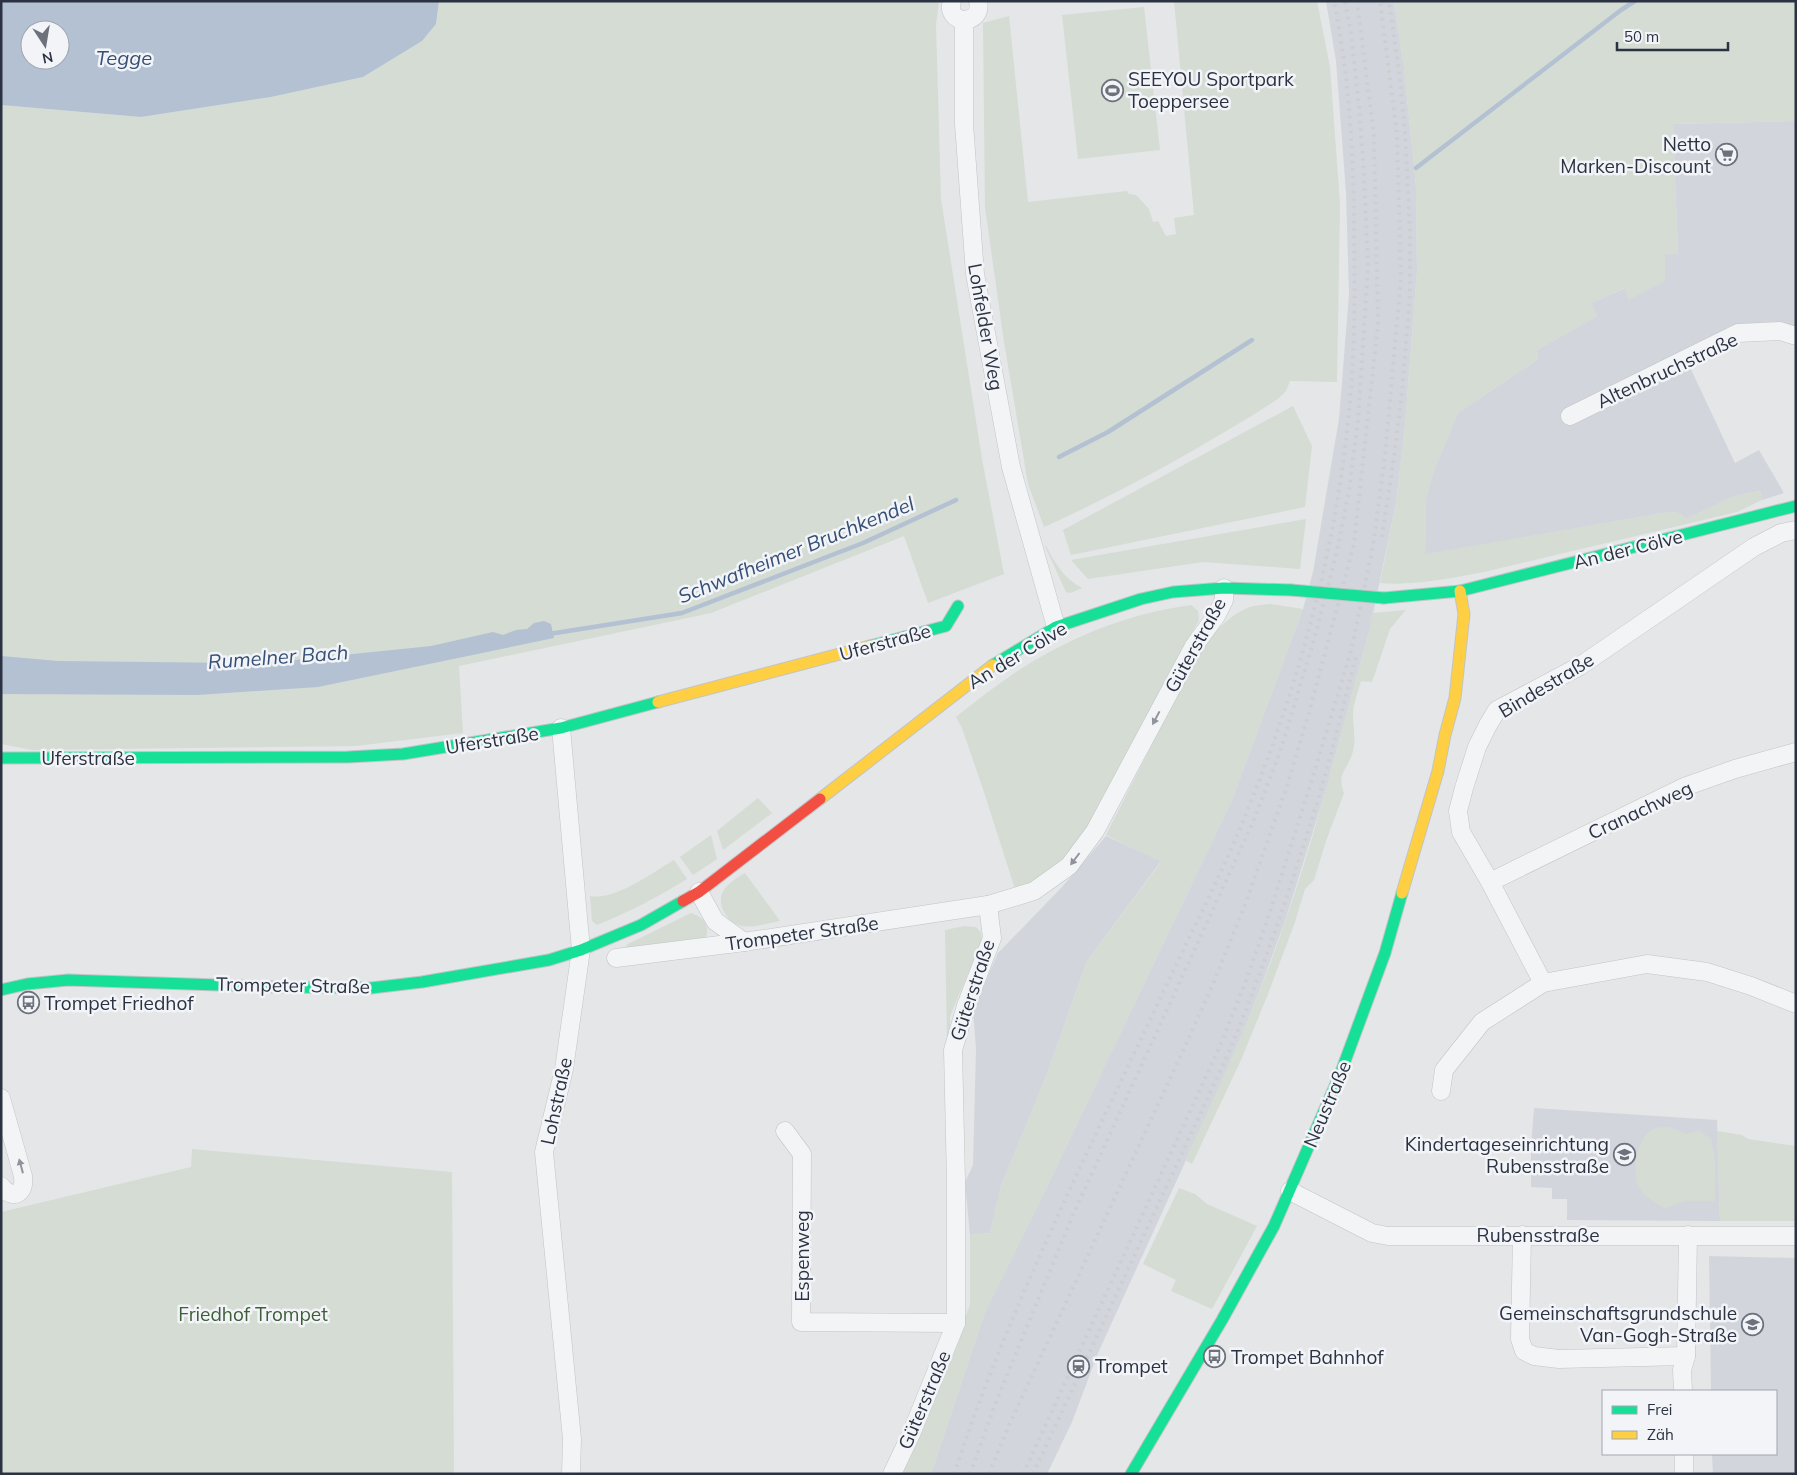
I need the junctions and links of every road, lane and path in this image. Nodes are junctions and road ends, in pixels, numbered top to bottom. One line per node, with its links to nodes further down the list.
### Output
1 (952, 1): 3 (street)
2 (978, 1): 3 (street)
3 (964, 20): 11 (street, Lohfelder Weg)
4 (1796, 336): 5 (street, Altenbruchstraße)
5 (1570, 416)
6 (1796, 506): 9 (street, An der Cölve)
7 (1796, 530): 15 (street, Bindestraße)
8 (1224, 588): 9 (street, An der Cölve, bridge); 11 (street, An der Cölve); 17 (street, Güterstraße, one-way to 17)
9 (1460, 591): 28 (street, Neustraße)
10 (958, 606): 12 (street, Uferstraße)
11 (1056, 627): 16 (street, An der Cölve)
12 (561, 728): 14 (street, Uferstraße); 19 (street, Lohstraße)
13 (1796, 752): 15 (street, Cranachweg)
14 (1, 758)
15 (1490, 882): 21 (street, Bindestraße)
16 (699, 892): 18 (street); 19 (street, An der Cölve)
17 (988, 905): 18 (street, Trompeter Straße); 32 (street, Güterstraße)
18 (744, 942): 20 (street, Trompeter Straße)
19 (581, 950): 22 (street, Trompeter Straße); 36 (street, Lohstraße)
20 (616, 958)
21 (1543, 983): 23 (street); 24 (street)
22 (1, 990)
23 (1796, 1004)
24 (1441, 1091)
25 (1, 1098): 27 (street, one-way to 25)
26 (785, 1131): 32 (street, Espenweg)
27 (1, 1186)
28 (1290, 1192): 29 (street, Rubensstraße); 38 (street, Neustraße)
29 (1522, 1234): 30 (street, Rubensstraße); 33 (street)
30 (1688, 1235): 31 (street, Rubensstraße); 33 (street)
31 (1796, 1236)
32 (956, 1323): 37 (street, Güterstraße)
33 (1686, 1356): 34 (street)
34 (1683, 1390)
35 (1684, 1455): 39 (street)
36 (571, 1474)
37 (892, 1474)
38 (1131, 1474)
39 (1684, 1474)

